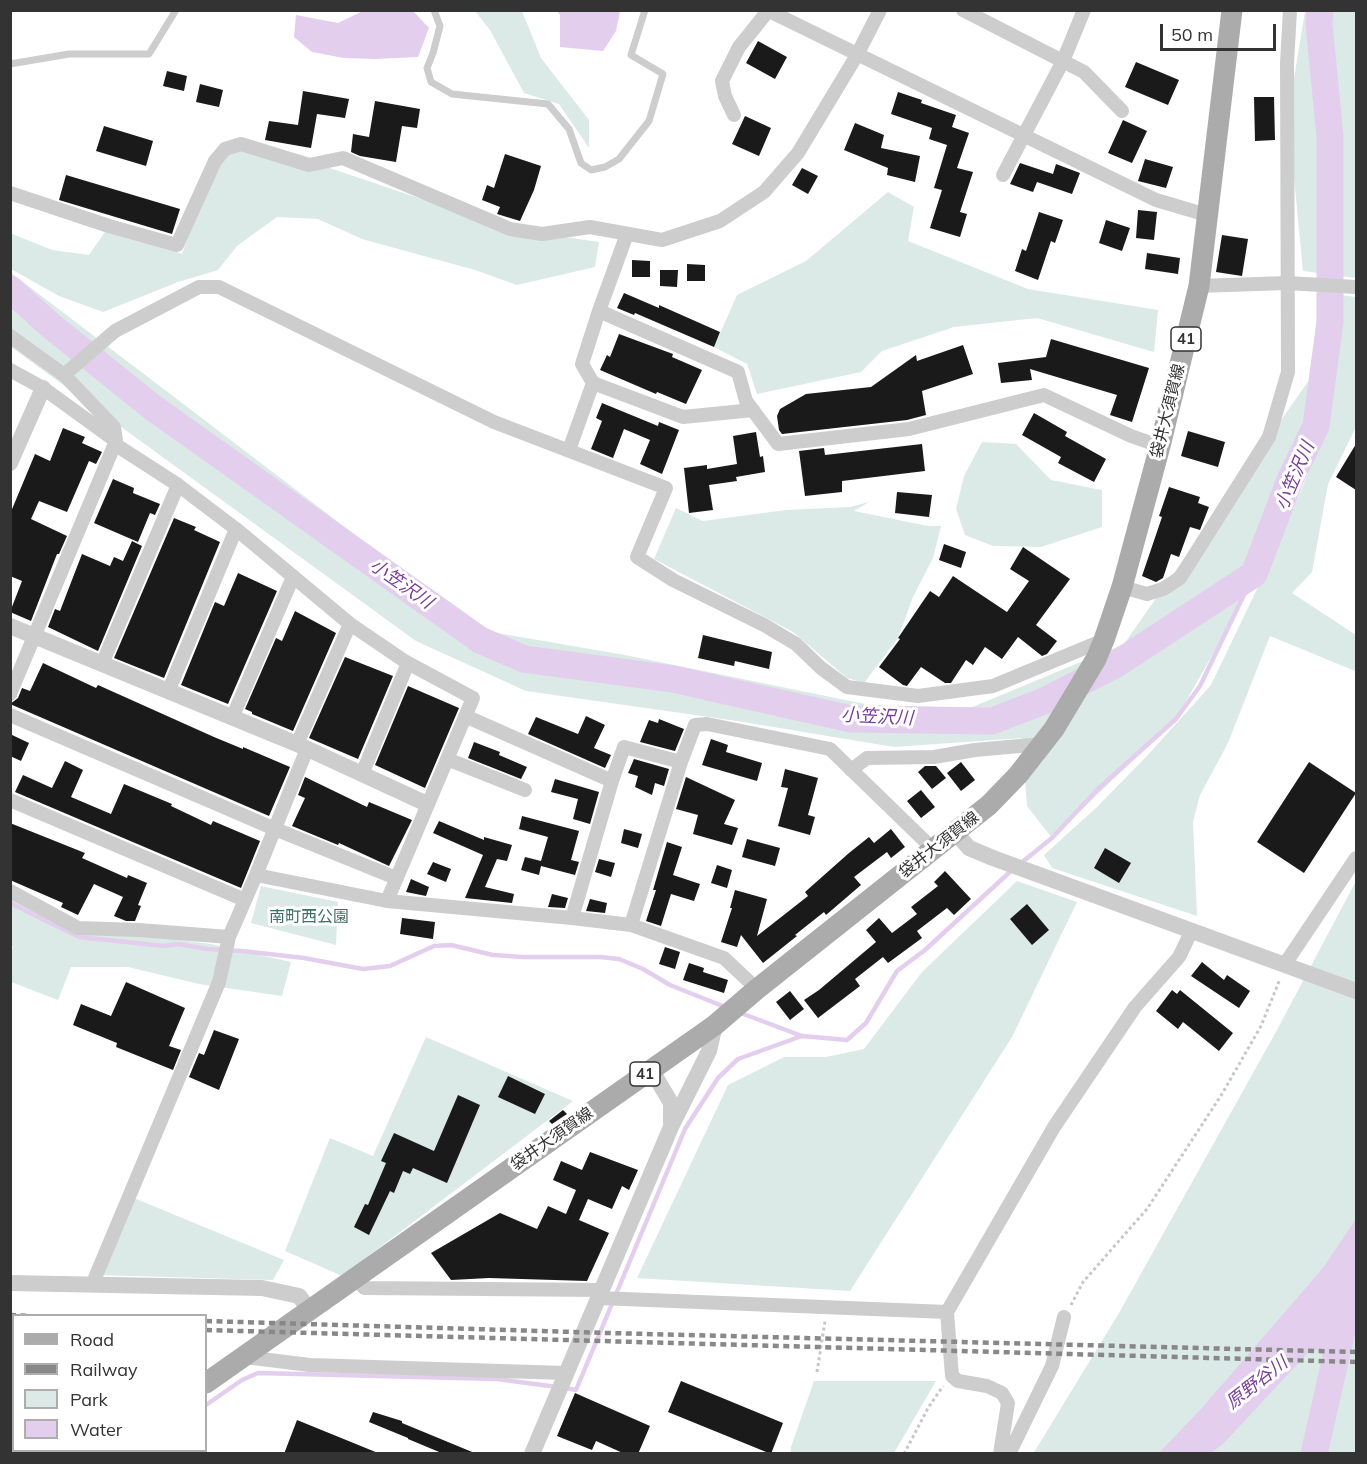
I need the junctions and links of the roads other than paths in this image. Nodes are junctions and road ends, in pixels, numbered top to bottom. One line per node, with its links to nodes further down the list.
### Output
1 (176, 10): 12 (lane)
2 (434, 10): 3 (lane)
3 (645, 10)
4 (880, 10): 10 (street)
5 (963, 10): 11 (street)
6 (1084, 10): 11 (street)
7 (1232, 10): 18 (main road, 袋井大須賀線 / 41)
8 (1290, 10): 20 (street)
9 (767, 11): 10 (street); 14 (street)
10 (857, 56): 15 (street); 19 (street)
11 (1063, 61): 13 (street); 15 (street)
12 (10, 64)
13 (1122, 111)
14 (734, 115)
15 (1024, 136): 16 (street); 18 (street)
16 (1003, 175)
17 (10, 194): 19 (street)
18 (1207, 214): 21 (main road, 袋井大須賀線 / 41)
19 (627, 234): 23 (street)
20 (1287, 283): 21 (street); 22 (street); 37 (street)
21 (1199, 286): 31 (main road, 袋井大須賀線 / 41)
22 (1354, 286)
23 (599, 311): 27 (street); 29 (street)
24 (10, 336): 26 (street)
25 (10, 370): 28 (street)
26 (64, 375): 30 (street); 32 (street)
27 (593, 383): 29 (street); 32 (street)
28 (43, 388): 30 (street); 33 (street)
29 (753, 410): 31 (street)
30 (116, 443): 34 (street); 40 (street)
31 (1160, 447): 37 (main road, 袋井大須賀線 / 41)
32 (569, 450): 41 (street)
33 (10, 463)
34 (178, 485): 35 (street); 43 (street)
35 (236, 529): 36 (street); 44 (street)
36 (293, 577): 38 (street); 48 (street)
37 (1122, 587): 41 (main road, 袋井大須賀線 / 41)
38 (350, 624): 42 (street); 50 (street)
39 (10, 626): 40 (street)
40 (34, 635): 43 (street); 45 (street)
41 (1100, 649): 49 (main road, 袋井大須賀線 / 41)
42 (408, 663): 47 (street); 54 (street)
43 (102, 664): 44 (street)
44 (168, 692): 48 (street)
45 (10, 694)
46 (10, 715): 59 (street)
47 (465, 716): 51 (street); 55 (street)
48 (232, 718): 50 (street)
49 (1048, 737): 53 (street); 60 (main road, 袋井大須賀線 / 41)
50 (302, 747): 54 (street); 59 (street)
51 (447, 759): 56 (street); 58 (street)
52 (681, 762): 53 (street); 55 (street); 69 (street)
53 (851, 770): 61 (street)
54 (362, 774): 58 (street)
55 (612, 781): 68 (street)
56 (525, 790)
57 (10, 800): 66 (street)
58 (427, 804): 64 (street)
59 (275, 829): 63 (street); 64 (street)
60 (955, 832): 61 (main road, 袋井大須賀線 / 41); 70 (street)
61 (933, 849): 73 (main road, 袋井大須賀線 / 41)
62 (1356, 858): 72 (street)
63 (256, 875): 66 (street); 67 (street)
64 (396, 878): 67 (street)
65 (10, 891): 71 (street)
66 (245, 900): 71 (street)
67 (387, 901): 68 (street)
68 (572, 918): 69 (street)
69 (631, 925): 73 (street)
70 (1192, 930): 72 (street); 83 (street)
71 (229, 937): 80 (street)
72 (1292, 967): 74 (street)
73 (757, 989): 75 (main road, 袋井大須賀線 / 41)
74 (1356, 991)
75 (715, 1025): 76 (main road, 袋井大須賀線 / 41); 77 (street)
76 (651, 1069): 77 (street); 78 (main road, 袋井大須賀線 / 41)
77 (671, 1127): 81 (street)
78 (356, 1277): 81 (street); 82 (main road, 袋井大須賀線 / 41)
79 (10, 1283): 80 (street)
80 (92, 1285): 82 (street)
81 (601, 1294): 83 (street); 86 (street)
82 (309, 1309): 85 (main road, 袋井大須賀線 / 41)
83 (947, 1312): 89 (street)
84 (1064, 1317): 90 (street)
85 (244, 1357): 86 (street); 87 (main road, 袋井大須賀線 / 41)
86 (565, 1373): 88 (street)
87 (207, 1382)
88 (532, 1454)
89 (1000, 1454)
90 (1009, 1454)

